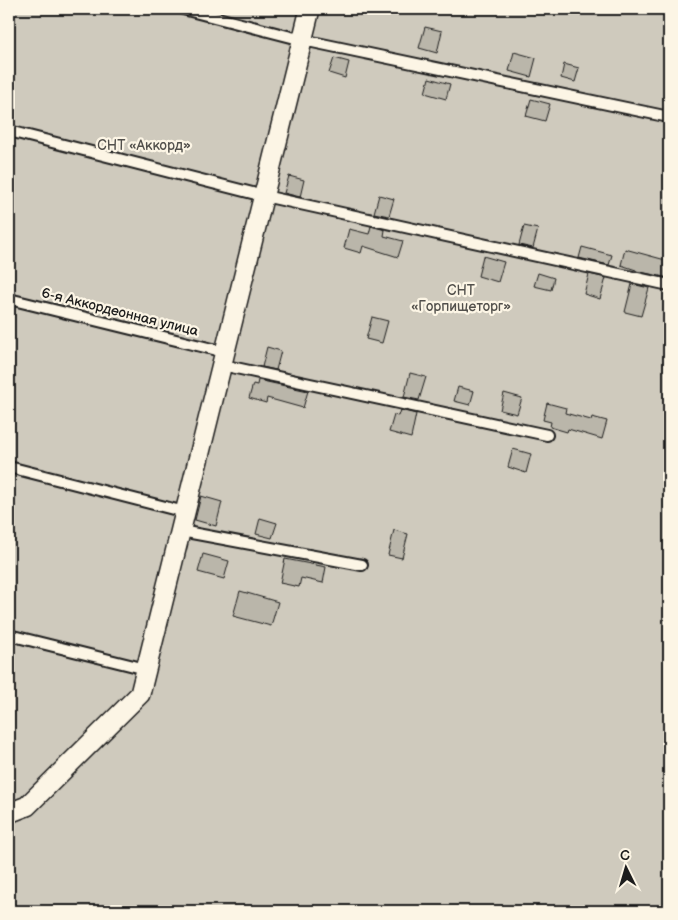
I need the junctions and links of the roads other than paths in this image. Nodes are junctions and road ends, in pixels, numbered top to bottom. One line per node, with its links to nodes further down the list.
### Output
1 (183, 9): 3 (lane)
2 (310, 9): 3 (street)
3 (303, 40): 4 (lane); 6 (street)
4 (669, 117)
5 (9, 131): 6 (lane)
6 (264, 196): 7 (lane); 9 (street)
7 (669, 285)
8 (9, 299): 9 (lane, 6-я Аккордеонная улица)
9 (223, 359): 10 (lane, 6-я Аккордеонная улица); 12 (street)
10 (547, 434)
11 (9, 467): 12 (lane)
12 (185, 512): 13 (street)
13 (180, 531): 14 (lane); 16 (street)
14 (362, 565)
15 (9, 635): 16 (lane)
16 (146, 669): 18 (street)
17 (9, 801): 18 (lane)
18 (27, 806): 19 (street)
19 (9, 813)

